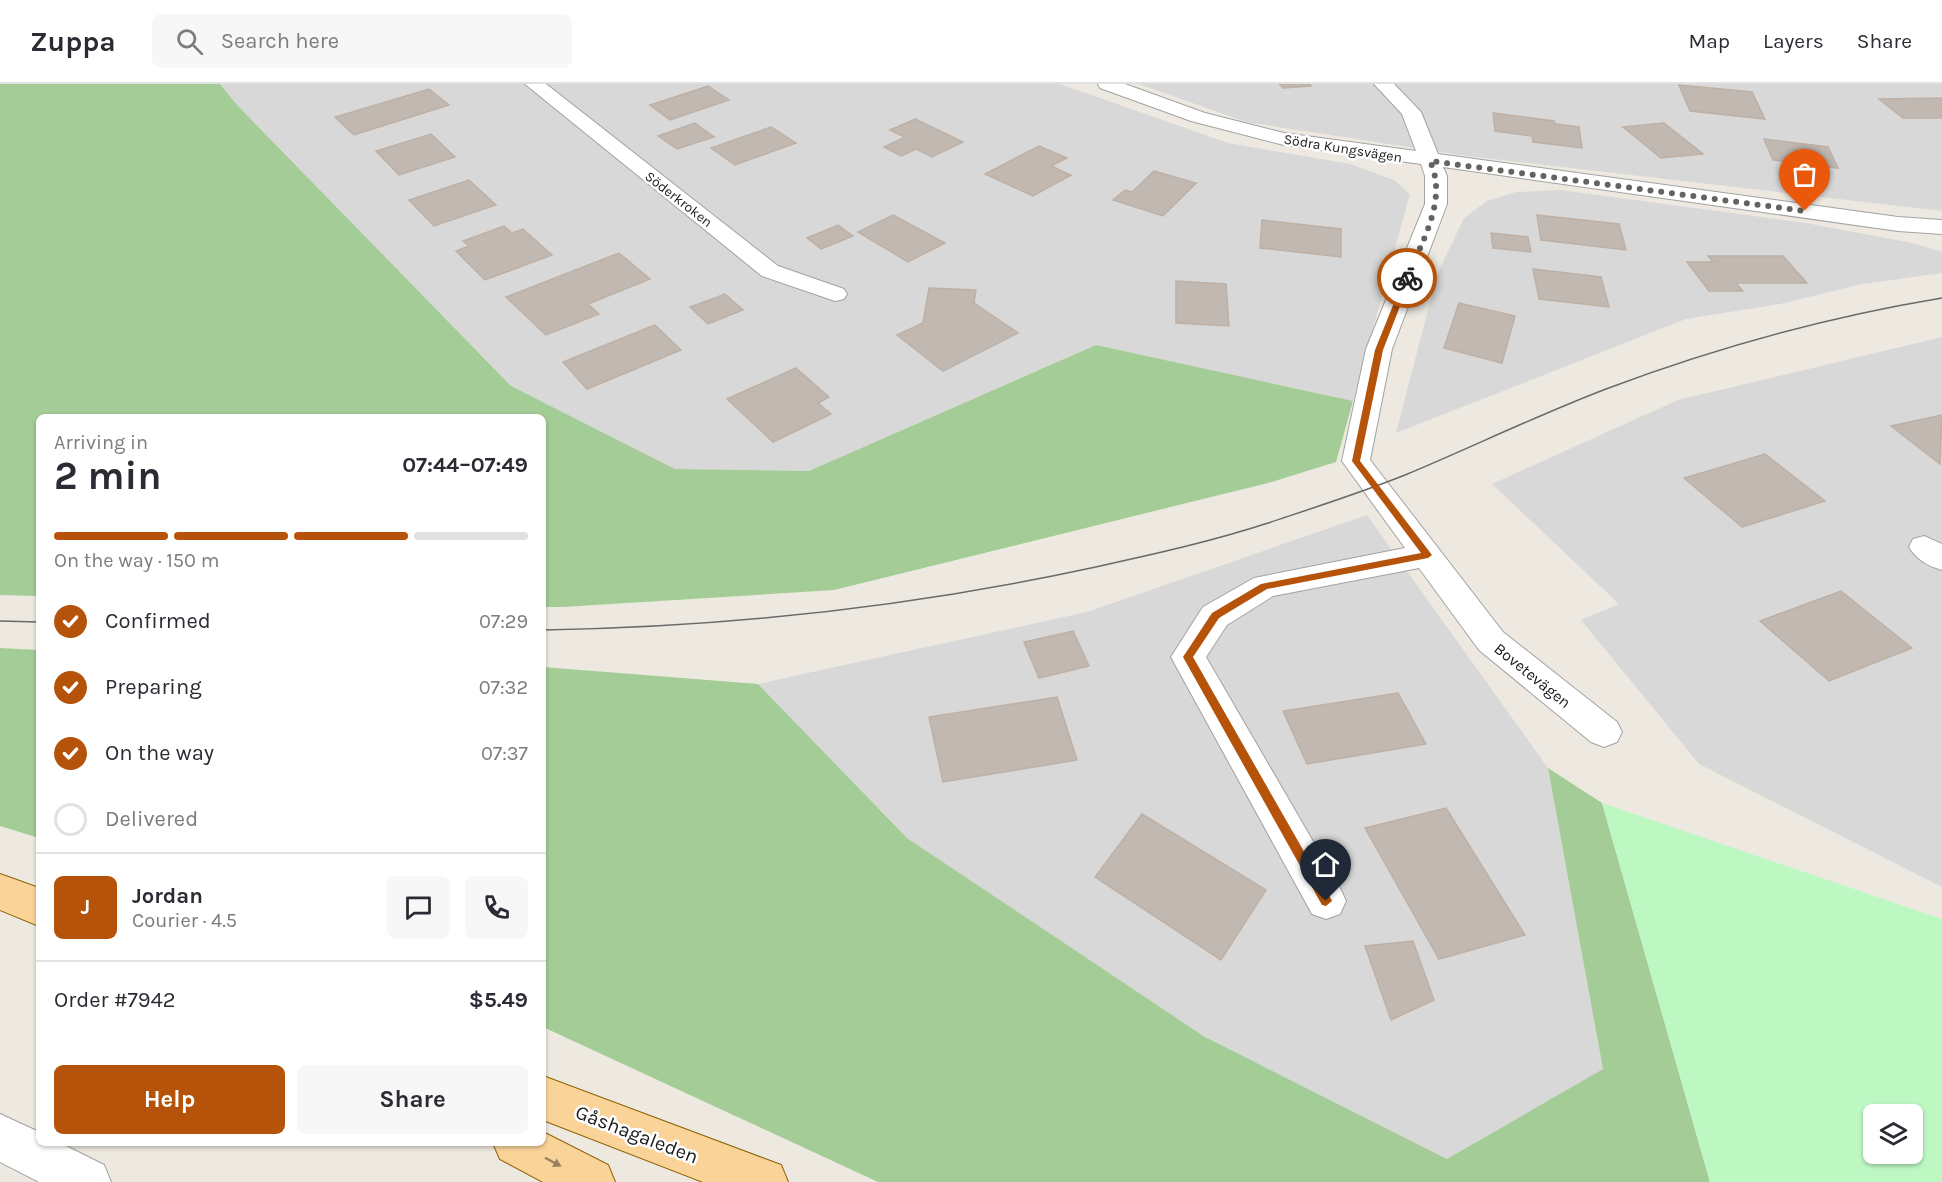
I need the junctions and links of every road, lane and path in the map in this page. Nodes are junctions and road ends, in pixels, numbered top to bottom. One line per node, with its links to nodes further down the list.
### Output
1 (534, 84): 6 (street, Söderkroken)
2 (1107, 84): 4 (street, Södra Kungsvägen)
3 (1383, 84): 4 (street, Bovetevägen)
4 (1430, 161): 5 (street, Södra Kungsvägen); 7 (street, Bovetevägen)
5 (1942, 227)
6 (836, 294)
7 (1428, 555): 8 (street, Bovetevägen); 10 (street)
8 (1604, 732)
9 (0, 892): 11 (main road)
10 (1326, 901)
11 (36, 906)
12 (546, 1099): 17 (main road, Gåshagaleden)
13 (0, 1137): 15 (street)
14 (522, 1146): 16 (main road, one-way to 16)
15 (87, 1182)
16 (591, 1182)
17 (764, 1182)

